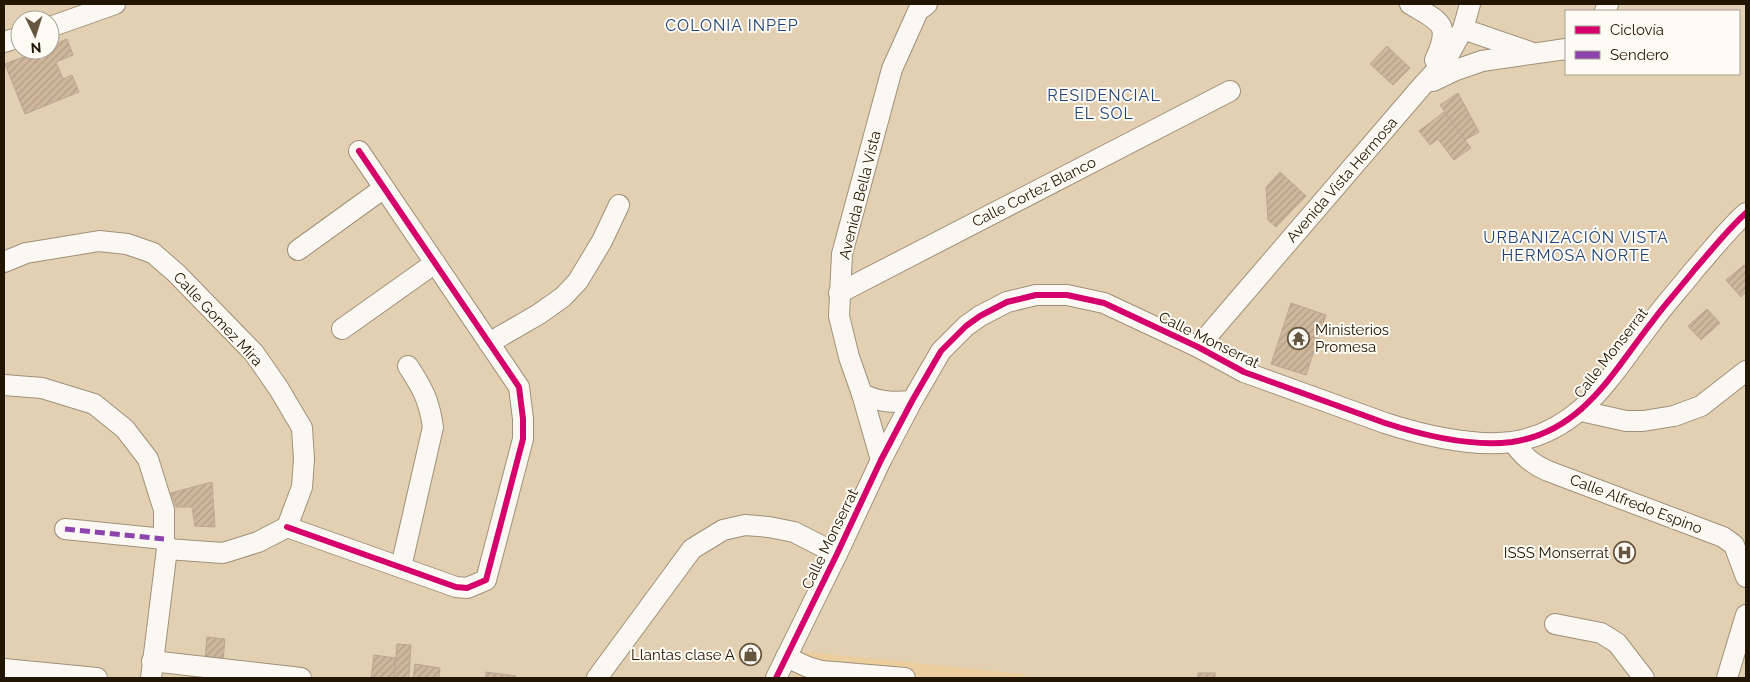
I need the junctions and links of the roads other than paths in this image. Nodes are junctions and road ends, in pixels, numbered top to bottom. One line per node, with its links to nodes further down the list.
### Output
1 (115, 4): 7 (street)
2 (927, 4): 20 (street, Avenida Bella Vista)
3 (1410, 4): 6 (street)
4 (1463, 4): 6 (street)
5 (1470, 4): 8 (street, Avenida Vista Hermosa)
6 (1437, 21): 11 (street)
7 (60, 23)
8 (1463, 29): 10 (street); 11 (street, Avenida Vista Hermosa)
9 (1565, 49): 10 (street)
10 (1534, 54): 11 (street)
11 (1422, 86): 23 (street, Avenida Vista Hermosa)
12 (1230, 91): 20 (street, Calle Cortez Blanco)
13 (359, 151): 14 (street)
14 (384, 188): 17 (street); 19 (street)
15 (619, 205): 22 (street)
16 (1746, 213): 29 (street, Calle Monserrat)
17 (298, 250)
18 (4, 262): 32 (street, Calle Gomez Mira)
19 (435, 263): 21 (street); 22 (street)
20 (839, 293): 27 (street, Avenida Bella Vista)
21 (342, 329)
22 (489, 344): 36 (street)
23 (1198, 347): 28 (street, Calle Monserrat); 30 (street, Calle Monserrat)
24 (408, 366): 36 (street)
25 (1746, 371): 29 (street)
26 (4, 385): 34 (street)
27 (862, 394): 28 (street); 31 (street, Avenida Bella Vista)
28 (912, 401): 31 (street, Calle Monserrat)
29 (1581, 411): 30 (street, Calle Monserrat)
30 (1513, 442): 37 (street, Calle Alfredo Espino)
31 (881, 460): 35 (street, Calle Monserrat)
32 (287, 527): 34 (street); 36 (street)
33 (65, 529): 34 (street)
34 (166, 544): 41 (street)
35 (838, 554): 40 (street, Calle Monserrat); 45 (street)
36 (401, 567)
37 (1746, 577)
38 (1746, 616): 49 (street)
39 (1555, 624): 48 (street)
40 (786, 657): 46 (street, Calle Monserrat); 47 (street)
41 (152, 669): 44 (street)
42 (14, 672): 43 (street)
43 (97, 678)
44 (301, 678)
45 (597, 678)
46 (776, 678)
47 (905, 678)
48 (1644, 678)
49 (1727, 678)

